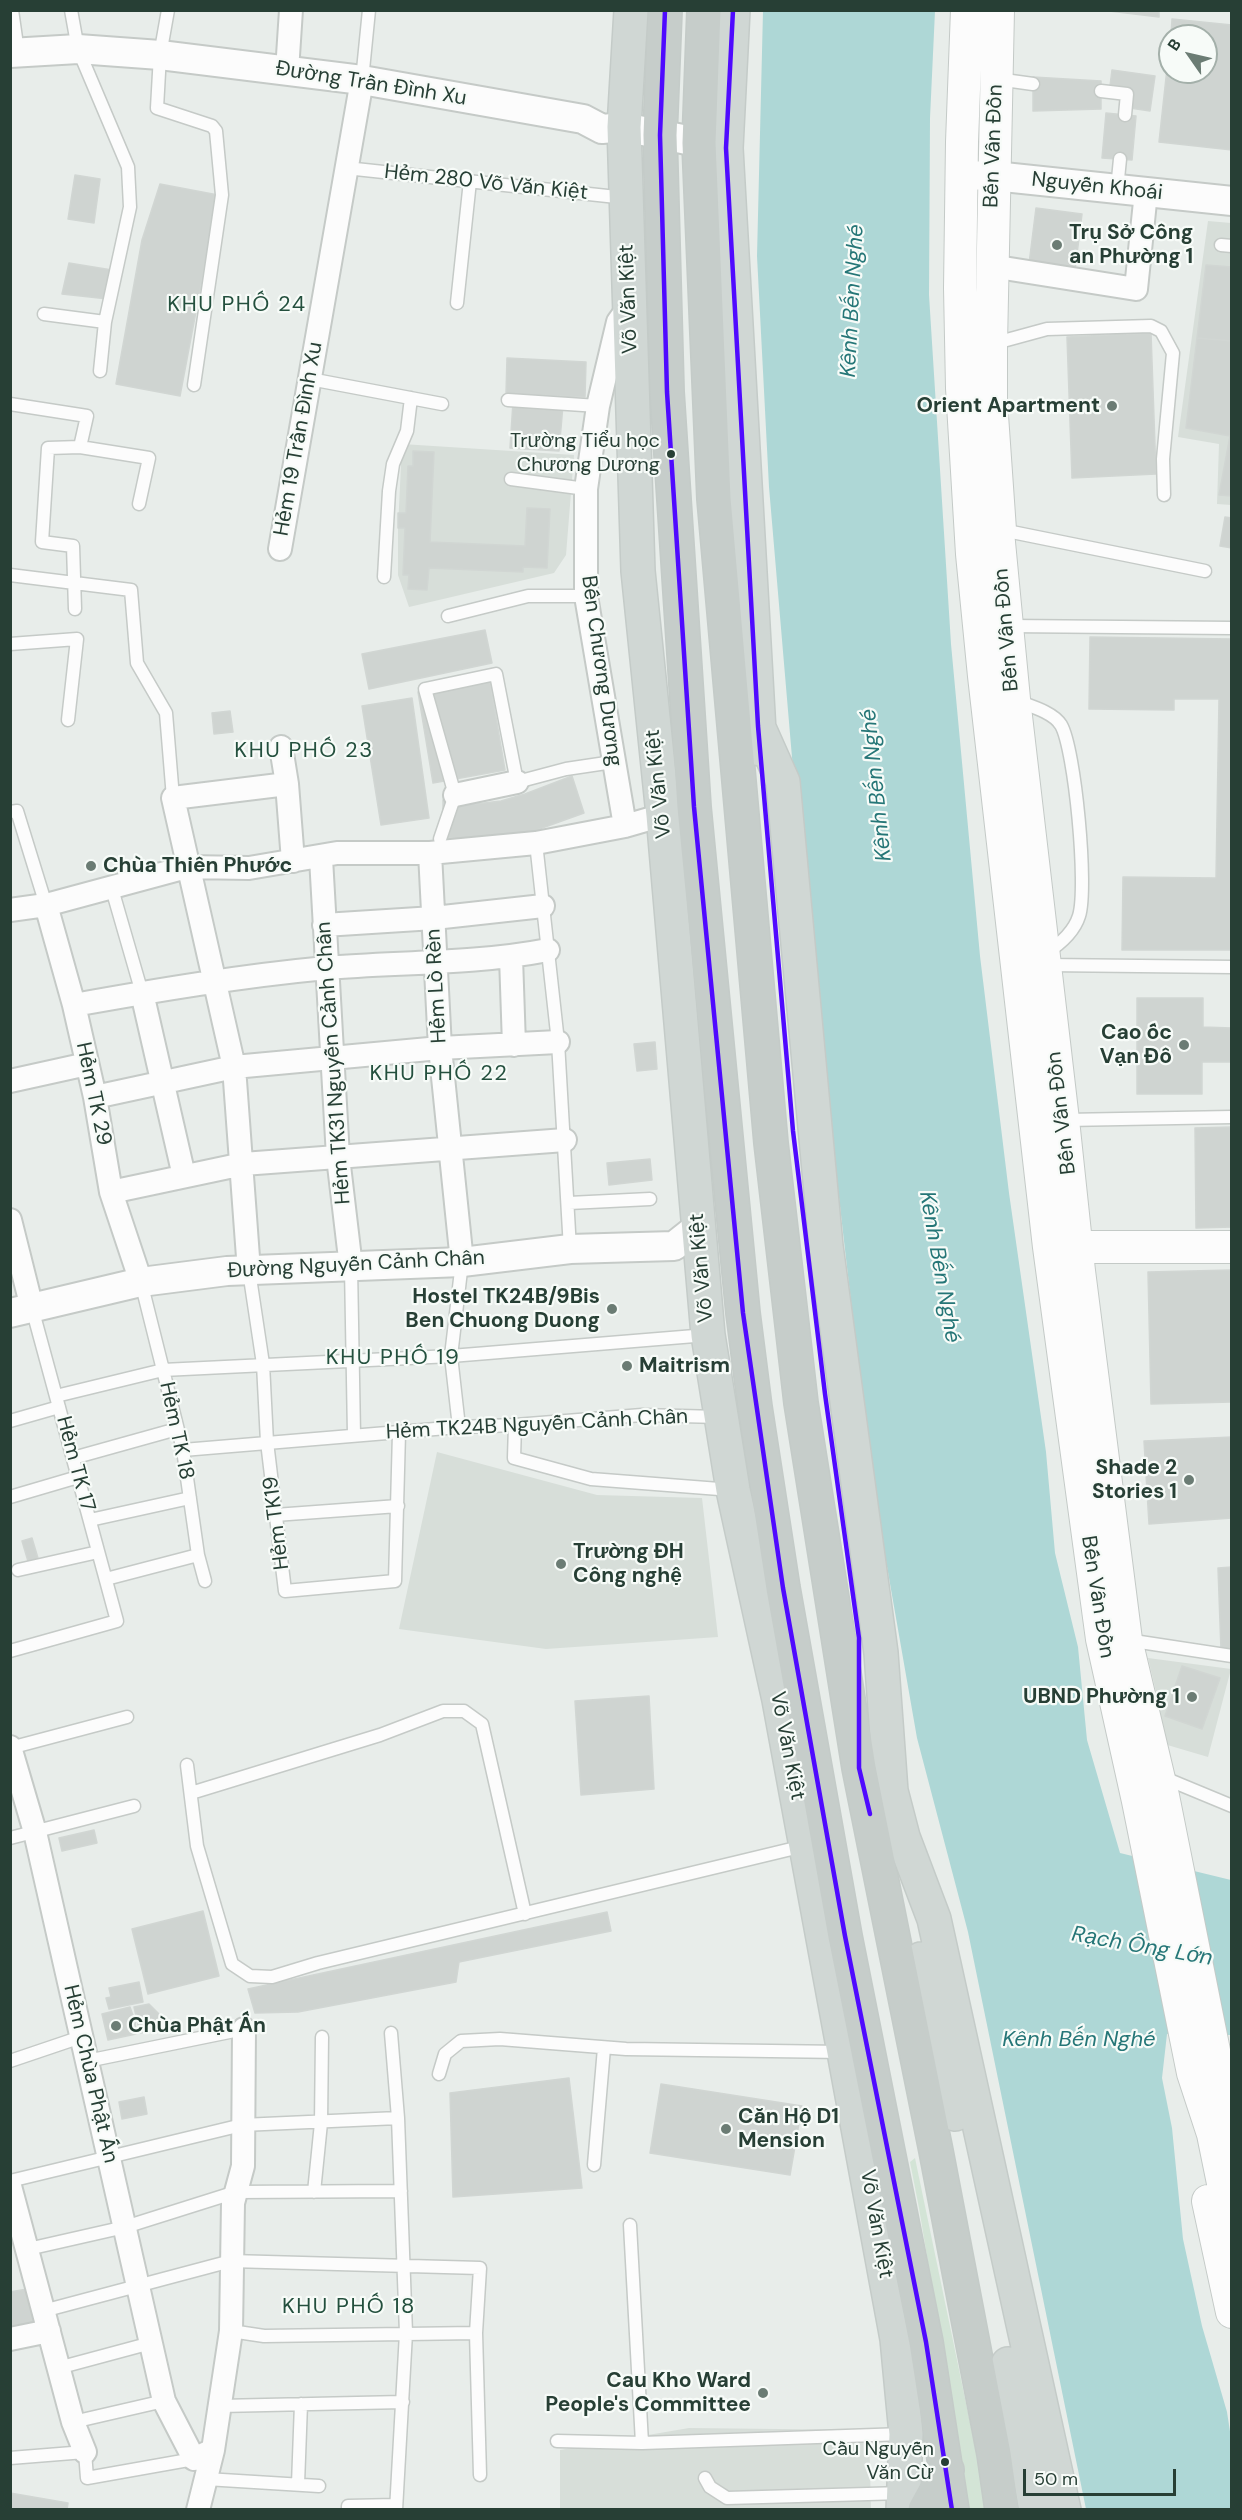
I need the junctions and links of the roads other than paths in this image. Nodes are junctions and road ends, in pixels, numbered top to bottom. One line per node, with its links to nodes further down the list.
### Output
1 (12, 10): 14 (lane)
2 (71, 10): 13 (lane)
3 (168, 10): 15 (lane)
4 (291, 10): 17 (street)
5 (369, 10): 19 (lane)
6 (631, 10): 23 (main road, Võ Văn Kiệt)
7 (665, 10): 24 (highway, Võ Văn Kiệt)
8 (704, 10): 25 (highway)
9 (733, 10): 16 (main road)
10 (749, 10): 16 (main road)
11 (967, 10): 28 (main road, Bến Vân Đồn)
12 (998, 10): 18 (main road, Bến Vân Đồn)
13 (78, 50): 14 (street, Đường Trần Ðình Xu); 15 (street, Đường Trần Ðình Xu); 39 (lane)
14 (14, 53)
15 (160, 55): 17 (street, Đường Trần Ðình Xu); 43 (lane)
16 (731, 57): 25 (main road)
17 (287, 71): 19 (street, Đường Trần Ðình Xu)
18 (996, 79): 20 (lane); 29 (main road, Bến Vân Đồn)
19 (362, 80): 23 (street, Đường Trần Ðình Xu); 27 (street, Hẻm 19 Trần Ðình Xu)
20 (1033, 84)
21 (1101, 92): 22 (lane)
22 (1125, 115)
23 (624, 127): 24 (street, Đường Trần Ðình Xu); 33 (main road, Võ Văn Kiệt)
24 (660, 135): 25 (street, Đường Trần Ðình Xu); 221 (highway, Võ Văn Kiệt)
25 (712, 145): 68 (main road); 161 (highway)
26 (1120, 159): 31 (lane)
27 (346, 168): 30 (lane, Hẻm 280 Võ Văn Kiệt); 42 (street, Hẻm 19 Trần Ðình Xu)
28 (962, 175): 29 (street, Nguyễn Khoái); 120 (main road, Bến Vân Đồn)
29 (994, 176): 31 (street, Nguyễn Khoái); 35 (main road, Bến Vân Đồn)
30 (470, 181): 33 (lane, Hẻm 280 Võ Văn Kiệt); 36 (lane)
31 (1117, 189): 32 (street, Nguyễn Khoái)
32 (1146, 192): 34 (street, Nguyễn Khoái); 35 (street)
33 (626, 198): 37 (main road, Võ Văn Kiệt)
34 (1232, 201)
35 (991, 266): 40 (main road, Bến Vân Đồn)
36 (457, 303)
37 (629, 306): 48 (street, Bến Chương Dương); 76 (main road, Võ Văn Kiệt)
38 (44, 314): 39 (lane)
39 (105, 322): 41 (lane)
40 (991, 344): 52 (lane); 54 (main road, Bến Vân Đồn)
41 (100, 371)
42 (310, 379): 44 (lane); 55 (street, Hẻm 19 Trần Ðình Xu)
43 (194, 385)
44 (411, 398): 47 (lane); 58 (lane)
45 (508, 400): 48 (lane)
46 (10, 404): 49 (lane)
47 (442, 405)
48 (598, 406): 51 (street, Bến Chương Dương)
49 (80, 447): 53 (lane); 59 (lane)
50 (511, 479): 51 (lane)
51 (586, 489): 60 (street, Bến Chương Dương)
52 (1164, 495)
53 (139, 504)
54 (1000, 530): 56 (lane); 63 (main road, Bến Vân Đồn)
55 (280, 549)
56 (1205, 571)
57 (10, 575): 59 (lane)
58 (384, 577)
59 (74, 583): 61 (lane); 74 (lane)
60 (586, 596): 62 (lane); 70 (street, Bến Chương Dương)
61 (75, 609)
62 (448, 616)
63 (1008, 626): 64 (lane); 66 (main road, Bến Vân Đồn)
64 (1232, 628)
65 (10, 644): 67 (lane)
66 (1014, 699): 91 (main road, Bến Vân Đồn); 91 (lane)
67 (68, 720)
68 (758, 726): 161 (main road); 167 (main road)
69 (281, 747): 72 (street)
70 (613, 762): 71 (lane); 77 (street, Bến Chương Dương)
71 (517, 782): 73 (street); 73 (lane)
72 (287, 784): 74 (street); 81 (street)
73 (455, 795): 79 (lane)
74 (172, 798): 82 (street)
75 (10, 812): 84 (lane)
76 (663, 815): 77 (street); 118 (main road, Võ Văn Kiệt)
77 (625, 826): 78 (street)
78 (536, 843): 79 (street); 85 (lane)
79 (435, 846): 80 (street); 87 (street, Hẻm Lò Rèn)
80 (321, 858): 81 (street); 88 (street, Hẻm TK31 Nguyễn Cảnh Chân)
81 (293, 861): 82 (street)
82 (187, 867): 83 (street); 95 (street)
83 (112, 889): 84 (street); 96 (lane)
84 (46, 906): 86 (street); 97 (street, Hẻm TK 29)
85 (543, 906): 87 (street); 89 (lane)
86 (10, 910)
87 (434, 918): 88 (street); 92 (street, Hẻm Lò Rèn)
88 (324, 925): 94 (street, Hẻm TK31 Nguyễn Cảnh Chân)
89 (548, 950): 90 (street); 98 (lane)
90 (511, 957): 92 (street); 99 (street)
91 (1044, 960): 93 (lane); 108 (main road, Bến Vân Đồn)
92 (436, 962): 94 (street); 100 (street, Hẻm Lò Rèn)
93 (1232, 967)
94 (327, 968): 95 (street); 101 (street, Hẻm TK31 Nguyễn Cảnh Chân)
95 (216, 981): 96 (street); 103 (street)
96 (142, 993): 97 (street); 105 (street)
97 (74, 1005): 102 (street, Hẻm TK 29)
98 (558, 1042): 99 (street); 109 (lane)
99 (514, 1045): 100 (street)
100 (440, 1048): 101 (street); 110 (street, Hẻm Lò Rèn)
101 (332, 1058): 103 (street); 111 (street, Hẻm TK31 Nguyễn Cảnh Chân)
102 (87, 1064): 104 (street); 106 (street, Hẻm TK 29)
103 (234, 1067): 105 (street); 112 (street)
104 (10, 1081)
105 (163, 1083): 106 (street); 113 (street)
106 (95, 1097): 114 (street, Hẻm TK 29)
107 (1232, 1117): 108 (lane)
108 (1064, 1120): 120 (main road, Bến Vân Đồn)
109 (566, 1140): 110 (street); 116 (lane)
110 (451, 1150): 111 (street); 122 (street, Hẻm Lò Rèn)
111 (338, 1157): 112 (street); 123 (street, Hẻm TK31 Nguyễn Cảnh Chân)
112 (243, 1164): 113 (street); 124 (street)
113 (184, 1176): 114 (street)
114 (111, 1192): 125 (street, Hẻm TK 29)
115 (650, 1198): 116 (lane)
116 (569, 1203): 121 (lane)
117 (10, 1220): 126 (street)
118 (686, 1237): 121 (street, Đường Nguyễn Cảnh Chân); 127 (main road, Võ Văn Kiệt)
119 (1232, 1247): 120 (main road)
120 (1063, 1248): 155 (main road, Bến Vân Đồn)
121 (570, 1249): 122 (street, Đường Nguyễn Cảnh Chân)
122 (462, 1262): 123 (street, Đường Nguyễn Cảnh Chân); 128 (lane)
123 (351, 1267): 124 (street, Đường Nguyễn Cảnh Chân); 129 (lane)
124 (249, 1271): 125 (street, Đường Nguyễn Cảnh Chân); 130 (lane, Hẻm TK19)
125 (141, 1282): 126 (street, Đường Nguyễn Cảnh Chân); 131 (lane, Hẻm TK 18)
126 (21, 1310): 132 (lane, Hẻm TK 17)
127 (708, 1335): 128 (lane); 133 (main road, Võ Văn Kiệt)
128 (451, 1356): 129 (lane); 136 (lane)
129 (353, 1360): 130 (lane); 139 (lane)
130 (263, 1364): 131 (lane); 140 (lane, Hẻm TK19)
131 (163, 1370): 132 (lane); 137 (lane, Hẻm TK 18)
132 (57, 1401): 134 (lane); 142 (lane, Hẻm TK 17)
133 (720, 1417): 135 (lane, Hẻm TK24B Nguyễn Cảnh Chân); 144 (main road, Võ Văn Kiệt)
134 (10, 1421)
135 (515, 1425): 136 (lane, Hẻm TK24B Nguyễn Cảnh Chân); 144 (lane)
136 (459, 1427): 138 (lane, Hẻm TK24B Nguyễn Cảnh Chân)
137 (177, 1429): 141 (lane, Hẻm TK 18); 142 (lane)
138 (399, 1433): 139 (lane, Hẻm TK24B Nguyễn Cảnh Chân); 147 (lane, Hẻm TK19)
139 (354, 1435): 140 (lane, Hẻm TK24B Nguyễn Cảnh Chân)
140 (267, 1443): 141 (lane, Hẻm TK24B Nguyễn Cảnh Chân); 148 (lane, Hẻm TK19)
141 (183, 1450): 146 (lane, Hẻm TK 18)
142 (73, 1458): 143 (lane, Hẻm TK 17)
143 (78, 1477): 145 (lane); 149 (lane, Hẻm TK 17)
144 (734, 1490): 169 (main road, Võ Văn Kiệt)
145 (10, 1497)
146 (190, 1498): 149 (lane); 151 (lane, Hẻm TK 18)
147 (398, 1506): 148 (lane); 148 (lane, Hẻm TK19)
148 (275, 1515)
149 (90, 1520): 150 (lane, Hẻm TK 17)
150 (98, 1552): 152 (lane); 153 (lane, Hẻm TK 17)
151 (198, 1555): 153 (lane); 154 (lane, Hẻm TK 18)
152 (18, 1570)
153 (106, 1579): 156 (lane, Hẻm TK 17)
154 (205, 1581)
155 (1114, 1639): 157 (lane); 162 (main road, Bến Vân Đồn)
156 (10, 1651)
157 (1232, 1656)
158 (126, 1717): 159 (lane)
159 (11, 1748): 166 (street, Hẻm Chùa Phật Ấn)
160 (188, 1765): 163 (lane)
161 (859, 1768): 170 (highway)
162 (1153, 1791): 165 (lane); 181 (main road, Bến Vân Đồn)
163 (191, 1793): 172 (lane); 172 (lane)
164 (134, 1806): 166 (lane)
165 (1232, 1806)
166 (35, 1832): 168 (lane); 175 (street, Hẻm Chùa Phật Ấn)
167 (903, 1837): 171 (main road); 234 (main road)
168 (10, 1838)
169 (806, 1845): 172 (lane); 178 (main road, Võ Văn Kiệt)
170 (880, 1860): 171 (main road); 232 (highway)
171 (910, 1905): 233 (main road)
172 (525, 1914)
173 (244, 2029): 180 (lane); 186 (street)
174 (391, 2033): 184 (lane)
175 (81, 2037): 179 (lane); 180 (street, Hẻm Chùa Phật Ấn)
176 (322, 2037): 185 (lane)
177 (604, 2048): 178 (lane); 182 (lane); 188 (lane)
178 (844, 2052): 215 (main road, Võ Văn Kiệt)
179 (10, 2061)
180 (87, 2061): 187 (street, Hẻm Chùa Phật Ấn)
181 (1209, 2066): 183 (main road); 189 (main road); 197 (main road); 202 (main road)
182 (439, 2074)
183 (1232, 2106)
184 (398, 2118): 185 (lane); 192 (lane)
185 (321, 2123): 186 (lane); 194 (lane)
186 (242, 2125): 187 (lane); 193 (street)
187 (109, 2157): 190 (lane); 196 (street, Hẻm Chùa Phật Ấn)
188 (594, 2165)
189 (1232, 2178)
190 (10, 2181)
191 (10, 2186): 198 (street)
192 (401, 2191): 194 (lane); 200 (lane)
193 (236, 2192): 194 (lane); 196 (lane); 199 (street)
194 (314, 2192)
195 (630, 2225): 217 (lane)
196 (125, 2227): 198 (lane); 201 (street, Hẻm Chùa Phật Ấn)
197 (1232, 2227)
198 (28, 2249): 203 (street)
199 (231, 2261): 200 (lane); 201 (lane); 204 (street)
200 (405, 2264): 205 (lane); 206 (lane)
201 (138, 2284): 203 (lane); 208 (street, Hẻm Chùa Phật Ấn)
202 (1232, 2312)
203 (46, 2321): 207 (street); 209 (street)
204 (231, 2331): 205 (lane); 213 (street)
205 (406, 2333): 206 (lane); 211 (lane)
206 (476, 2333): 222 (lane)
207 (10, 2339)
208 (151, 2343): 209 (lane); 210 (street, Hẻm Chùa Phật Ấn)
209 (58, 2368): 214 (street)
210 (164, 2401): 214 (lane); 219 (street, Hẻm Chùa Phật Ấn)
211 (403, 2402): 212 (lane); 228 (lane)
212 (301, 2404): 213 (lane); 225 (lane)
213 (220, 2406): 219 (street)
214 (73, 2422): 218 (street)
215 (906, 2434): 217 (lane); 227 (main road, Võ Văn Kiệt)
216 (557, 2442): 217 (lane)
217 (642, 2443)
218 (85, 2452): 219 (lane); 220 (lane)
219 (204, 2454): 224 (street)
220 (10, 2458)
221 (947, 2470): 227 (highway); 231 (highway, Võ Văn Kiệt)
222 (480, 2475)
223 (705, 2478): 227 (lane)
224 (206, 2479): 225 (lane); 229 (street)
225 (298, 2484): 226 (lane)
226 (319, 2486)
227 (911, 2504)
228 (396, 2507): 230 (lane)
229 (198, 2510)
230 (348, 2510)
231 (951, 2510)
232 (1002, 2510)
233 (1036, 2510)
234 (1064, 2510)

